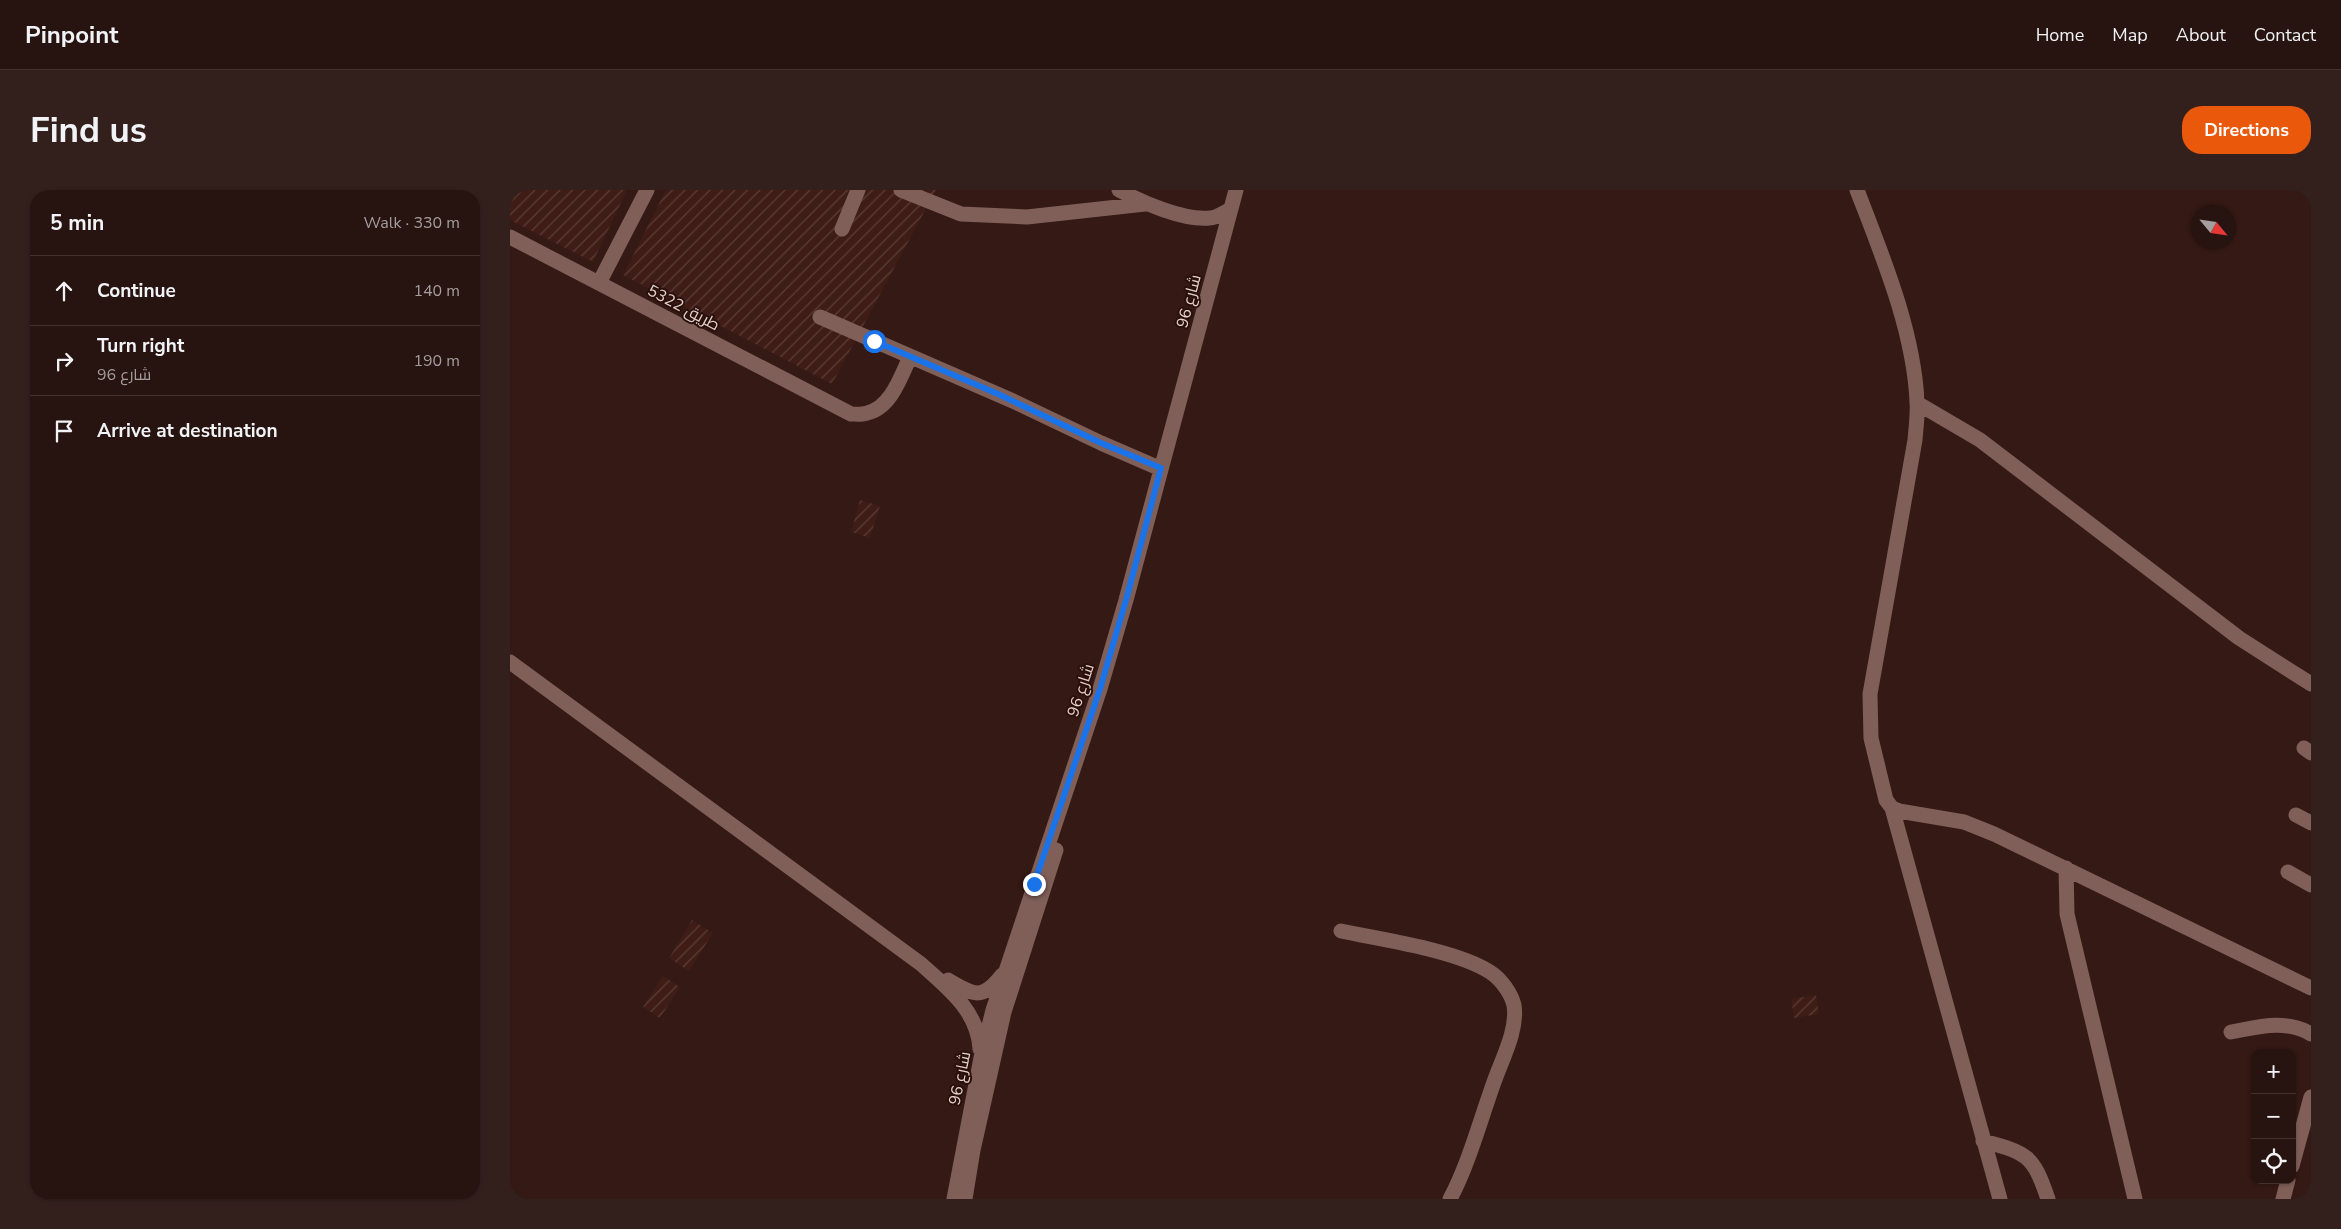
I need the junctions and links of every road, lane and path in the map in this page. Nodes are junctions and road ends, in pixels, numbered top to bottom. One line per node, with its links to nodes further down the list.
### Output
1 (647, 190): 12 (street)
2 (858, 190): 10 (street)
3 (901, 190): 8 (street)
4 (1119, 190): 8 (street)
5 (1236, 190): 9 (street, شارع 96)
6 (1247, 190): 37 (street, شارع 96)
7 (1857, 190): 15 (street)
8 (1145, 204): 9 (street)
9 (1231, 209): 16 (street, شارع 96)
10 (842, 228)
11 (510, 237): 12 (street, طريق 5322)
12 (599, 283): 14 (street, طريق 5322)
13 (820, 317): 14 (street)
14 (910, 357): 16 (street)
15 (1917, 403): 18 (street); 19 (street)
16 (1161, 468): 27 (street, شارع 96)
17 (510, 662): 26 (street)
18 (2311, 684)
19 (1892, 808): 22 (street); 33 (street)
20 (2296, 815): 21 (street)
21 (2311, 823)
22 (2066, 868): 28 (street); 41 (street)
23 (2288, 872): 24 (street)
24 (2311, 885)
25 (1341, 931): 38 (street)
26 (921, 964): 27 (street); 31 (street)
27 (1006, 969): 31 (street, شارع 96)
28 (2311, 988)
29 (2231, 1032): 30 (street)
30 (2311, 1034)
31 (981, 1058): 36 (street, شارع 96)
32 (2311, 1097): 34 (street)
33 (1983, 1141): 39 (street); 40 (street)
34 (2296, 1151)
35 (2287, 1184): 42 (street)
36 (954, 1199)
37 (965, 1199)
38 (1450, 1199)
39 (2000, 1199)
40 (2048, 1199)
41 (2135, 1199)
42 (2283, 1199)

